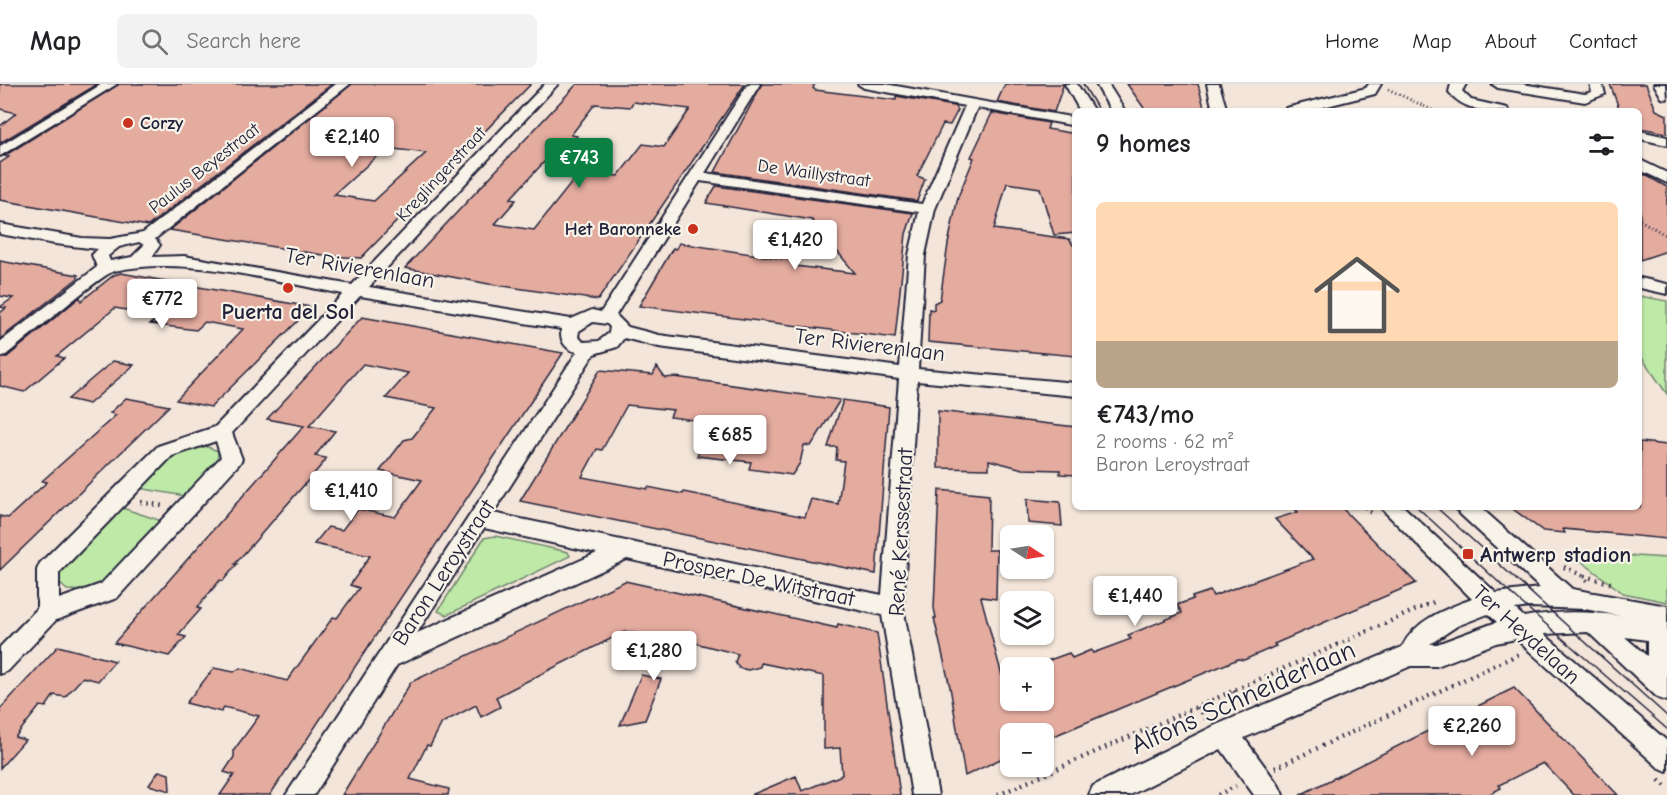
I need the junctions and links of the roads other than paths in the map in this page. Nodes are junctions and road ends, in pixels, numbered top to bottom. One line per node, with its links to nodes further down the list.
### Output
1 (111, 84): 26 (street)
2 (344, 84): 34 (street, Paulus Beyestraat)
3 (552, 84): 40 (street, Kreglingerstraat)
4 (754, 84): 28 (street)
5 (864, 84): 15 (street)
6 (1071, 84): 16 (street)
7 (1102, 84): 17 (street)
8 (1213, 84): 18 (street)
9 (1375, 84): 19 (street)
10 (1460, 84): 20 (street)
11 (1498, 84): 12 (street)
12 (1596, 84)
13 (1660, 84): 14 (street)
14 (1667, 95)
15 (973, 103): 21 (street); 30 (street, René Kerssestraat)
16 (1084, 108)
17 (1116, 108)
18 (1219, 108)
19 (1303, 108)
20 (1489, 108)
21 (1025, 112): 22 (street); 23 (street)
22 (1072, 114)
23 (1072, 121)
24 (1642, 135): 25 (street)
25 (1667, 141)
26 (0, 152)
27 (1642, 165): 29 (street)
28 (696, 176): 30 (street, De Waillystraat); 41 (street)
29 (1667, 179)
30 (927, 208): 46 (street, René Kerssestraat)
31 (0, 229): 32 (street)
32 (60, 240): 33 (street); 35 (street)
33 (113, 244): 34 (street); 35 (street)
34 (148, 244): 36 (street, Ter Rivierenlaan); 37 (street, Paulus Beyestraat)
35 (104, 261): 37 (street, Ter Rivierenlaan); 45 (street)
36 (184, 261): 37 (street, Ter Rivierenlaan); 40 (street, Ter Rivierenlaan)
37 (134, 262)
38 (1642, 283): 39 (street)
39 (1667, 289)
40 (357, 291): 42 (street, Ter Rivierenlaan); 48 (street, Kreglingerstraat)
41 (606, 317): 42 (street); 43 (street)
42 (571, 329): 44 (street)
43 (616, 336): 44 (street); 46 (street, Ter Rivierenlaan)
44 (588, 349): 51 (street, Baron Leroystraat)
45 (0, 351)
46 (908, 374): 47 (street, Ter Rivierenlaan); 55 (street, René Kerssestraat)
47 (1072, 390)
48 (222, 432): 56 (street); 56 (street)
49 (1393, 510): 54 (street, Ter Heydelaan)
50 (1469, 510): 53 (street)
51 (478, 518): 52 (street, Prosper De Witstraat); 62 (street, Baron Leroystraat)
52 (627, 549): 55 (street, Prosper De Witstraat); 62 (street)
53 (1565, 597): 54 (street); 57 (street); 58 (street)
54 (1492, 603): 59 (street, Ter Heydelaan); 61 (street)
55 (892, 608): 70 (street, René Kerssestraat)
56 (48, 613): 63 (street)
57 (1667, 616)
58 (1592, 622): 59 (street, Alfons Schneiderlaan); 60 (street, Alfons Schneiderlaan); 65 (street)
59 (1520, 627): 61 (street, Alfons Schneiderlaan); 67 (street, Ter Heydelaan)
60 (1667, 633): 64 (street, Alfons Schneiderlaan)
61 (1410, 655): 66 (street, Alfons Schneiderlaan)
62 (387, 658): 69 (street, Baron Leroystraat)
63 (0, 663)
64 (1667, 682)
65 (1667, 690)
66 (1225, 734): 68 (street); 71 (street, Alfons Schneiderlaan)
67 (1667, 758)
68 (1263, 786)
69 (299, 795)
70 (925, 795)
71 (1102, 795)

